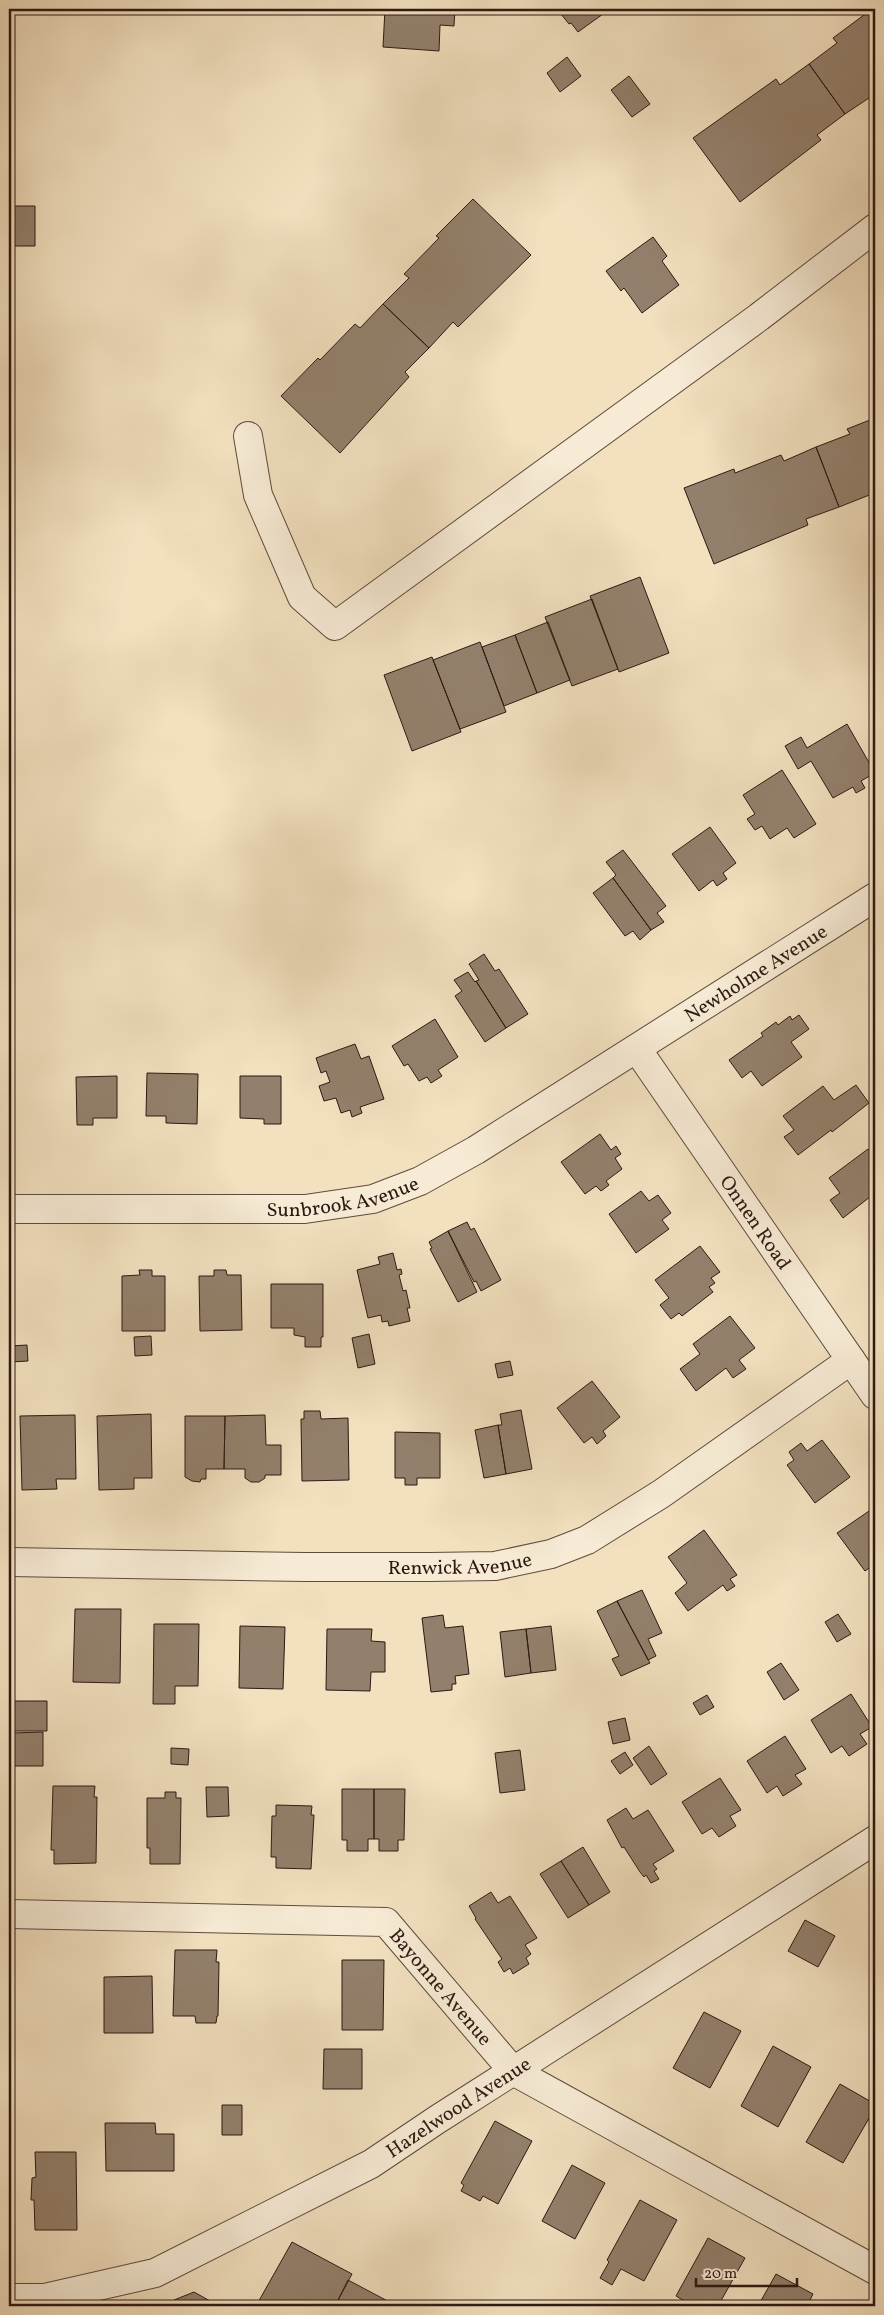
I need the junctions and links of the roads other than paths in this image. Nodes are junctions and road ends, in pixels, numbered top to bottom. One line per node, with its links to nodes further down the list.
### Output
1 (875, 228): 2 (street)
2 (248, 436)
3 (875, 897): 4 (street, Newholme Avenue)
4 (637, 1048): 5 (street, Sunbrook Avenue); 6 (street, Onnen Road)
5 (9, 1209)
6 (851, 1360): 7 (street, Onnen Road); 8 (street, Renwick Avenue)
7 (875, 1395)
8 (9, 1562)
9 (875, 1840): 11 (street, Hazelwood Avenue)
10 (9, 1914): 11 (street, Bayonne Avenue)
11 (513, 2071): 12 (street, Bayonne Avenue); 13 (street, Hazelwood Avenue)
12 (875, 2270)
13 (9, 2298)

